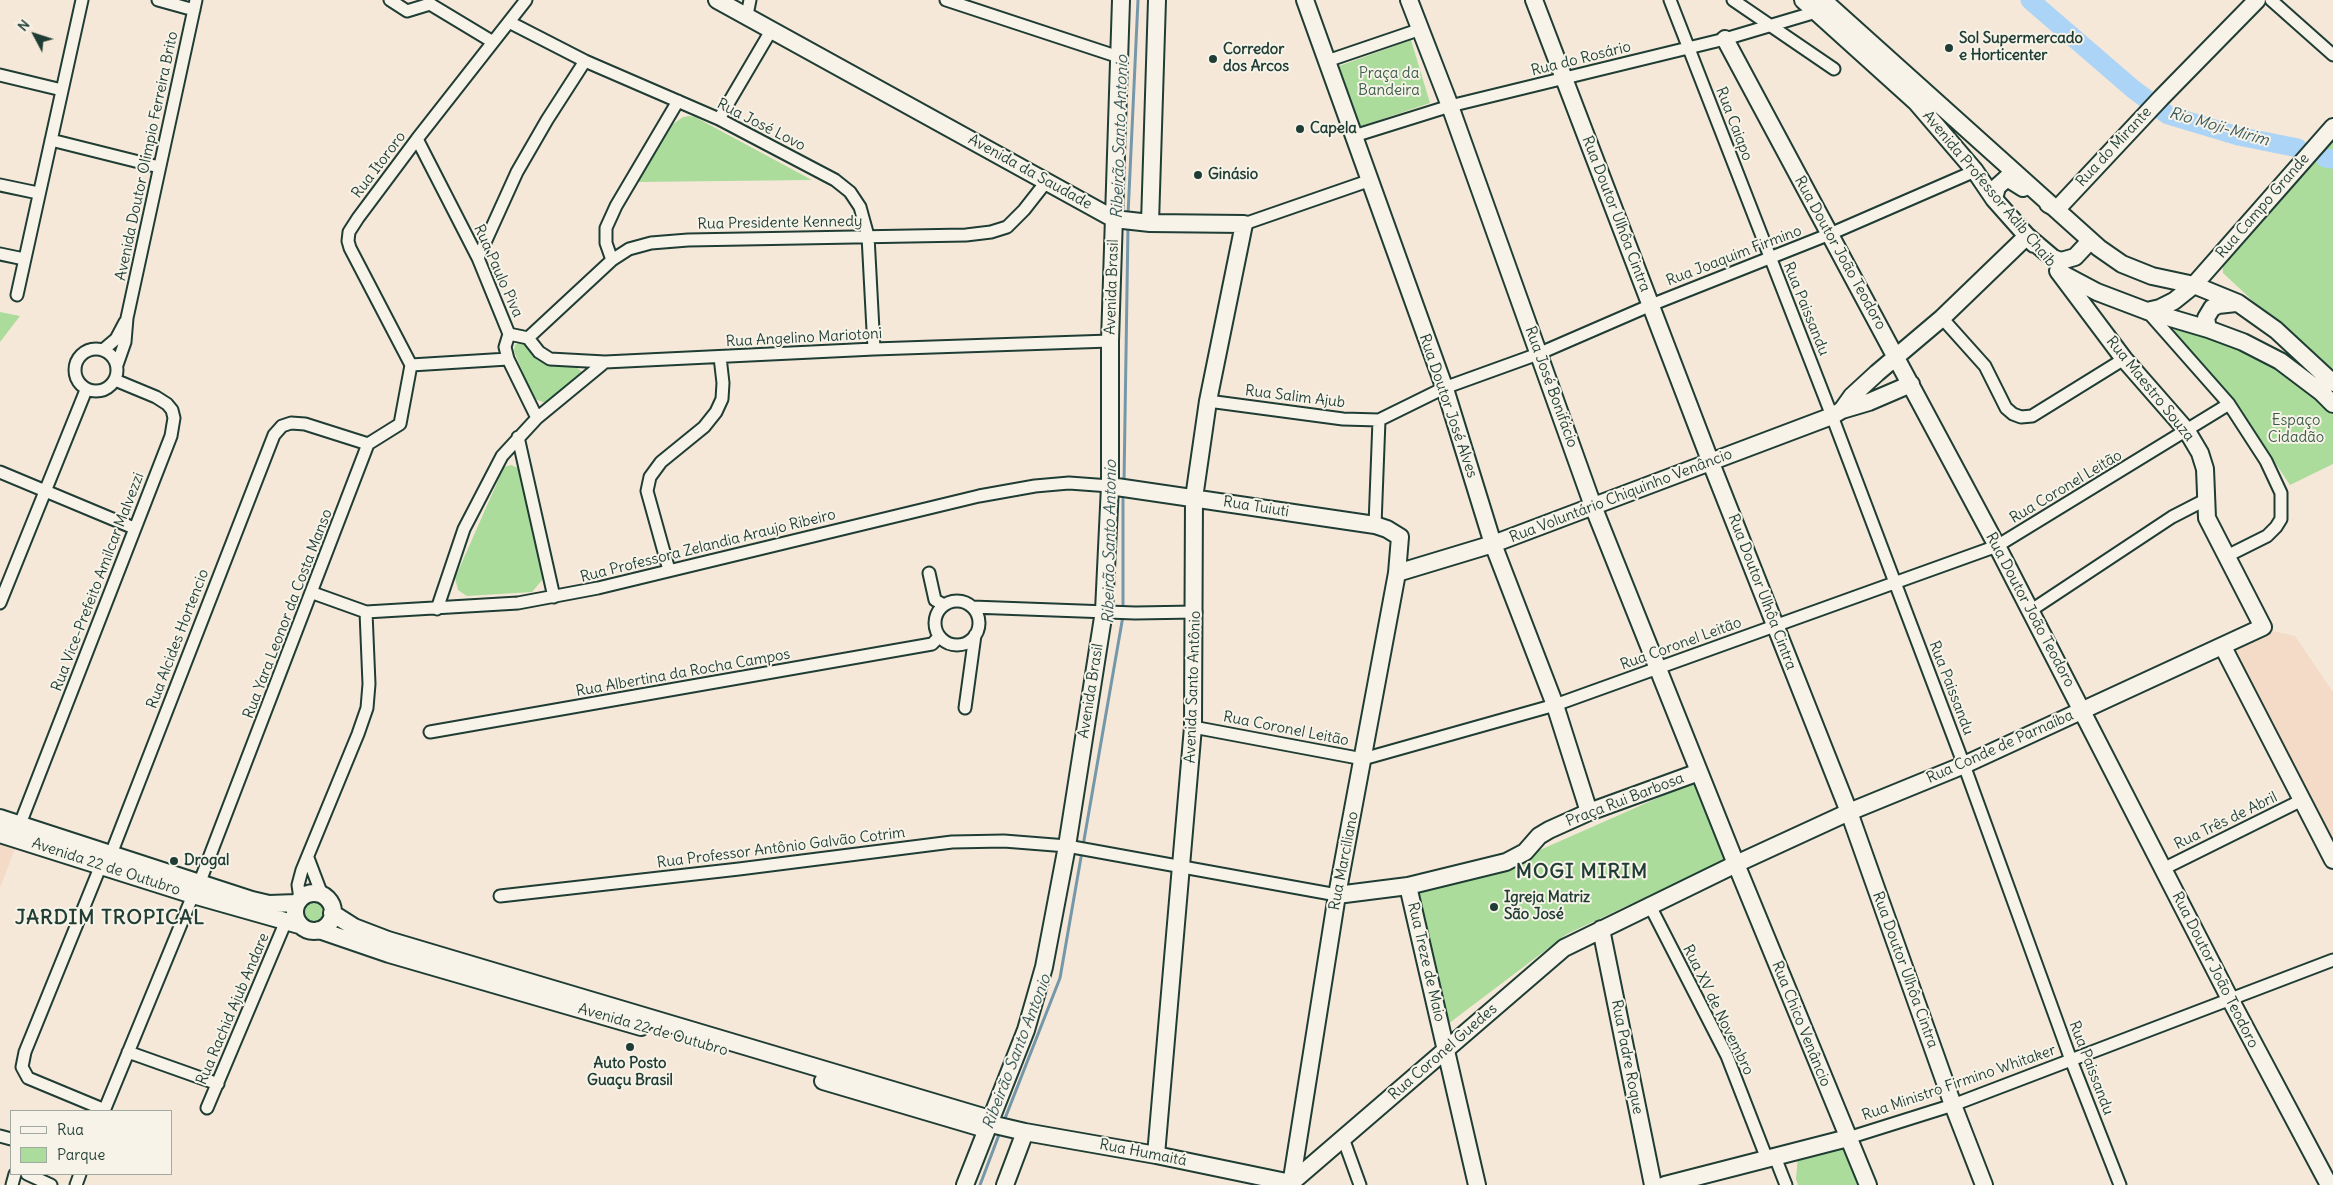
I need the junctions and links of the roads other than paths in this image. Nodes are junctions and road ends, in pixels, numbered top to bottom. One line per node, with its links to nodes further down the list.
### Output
1 (82, 0): 36 (street)
2 (158, 0): 19 (street)
3 (390, 0): 17 (street)
4 (526, 0): 22 (street, Rua Itororo)
5 (717, 0): 21 (street, Avenida da Saudade)
6 (946, 0): 18 (street)
7 (1121, 0): 30 (street, Avenida Brasil)
8 (1157, 0): 53 (street, Avenida Brasil)
9 (1305, 0): 32 (street, Rua Doutor José Alves)
10 (1410, 0): 24 (street, Rua José Bonifácio)
11 (1534, 0): 35 (street, Rua Doutor Ulhôa Cintra)
12 (1670, 0): 28 (street, Rua Caiapo)
13 (1733, 0): 23 (street)
14 (1803, 0): 20 (street, Avenida Professor Adib Chaib)
15 (2256, 0): 52 (street, Rua do Mirante)
16 (2272, 0): 29 (street)
17 (430, 2): 27 (street)
18 (960, 2): 30 (street)
19 (195, 5): 44 (street, Avenida Doutor Olímpio Ferreira Brito)
20 (1819, 6): 23 (street, Rua do Rosário); 45 (street, Avenida Professor Adib Chaib); 52 (street, Avenida Professor Adib Chaib)
21 (749, 8): 25 (street, Avenida da Saudade)
22 (509, 22): 27 (street, Rua Itororo); 31 (street, Rua José Lovo)
23 (1771, 25): 26 (street, Rua do Rosário); 33 (street)
24 (1421, 28): 32 (street); 38 (street, Rua José Bonifácio)
25 (772, 29): 39 (street); 48 (street, Avenida da Saudade)
26 (1725, 39): 28 (street, Rua do Rosário); 55 (street, Rua Doutor João Teodoro)
27 (493, 42): 42 (street, Rua Itororo)
28 (1688, 48): 35 (street, Rua do Rosário); 62 (street, Rua Caiapo)
29 (2333, 55)
30 (1119, 57): 53 (street, Avenida Brasil)
31 (584, 61): 37 (street, Rua José Lovo); 60 (street)
32 (1327, 61): 41 (street, Rua Doutor José Alves)
33 (1834, 69)
34 (0, 75): 36 (street)
35 (1564, 79): 38 (street, Rua do Rosário); 68 (street, Rua Doutor Ulhôa Cintra)
36 (62, 90): 43 (street)
37 (678, 101): 39 (street, Rua José Lovo); 63 (street)
38 (1450, 106): 41 (street, Rua do Rosário); 78 (street, Rua José Bonifácio)
39 (719, 119): 56 (street, Rua José Lovo)
40 (2333, 127): 65 (street, Rua Campo Grande)
41 (1354, 136): 47 (street, Rua Doutor José Alves)
42 (417, 139): 60 (street, Rua Paulo Piva); 85 (street, Rua Itororo)
43 (51, 140): 44 (street); 50 (street)
44 (159, 167): 70 (street, Avenida Doutor Olímpio Ferreira Brito)
45 (1975, 172): 46 (street); 51 (street, Avenida Professor Adib Chaib); 55 (street, Rua Joaquim Firmino)
46 (2007, 178): 51 (street); 52 (street)
47 (1368, 181): 54 (street, Avenida da Saudade); 89 (street, Rua Doutor José Alves)
48 (1046, 182): 53 (street, Avenida da Saudade); 56 (street, Rua Presidente Kennedy)
49 (0, 185): 50 (street)
50 (38, 193): 61 (street)
51 (1994, 199): 57 (street, Avenida Professor Adib Chaib)
52 (2057, 209): 58 (street, Avenida Professor Adib Chaib)
53 (1132, 221): 54 (street, Avenida da Saudade); 75 (street, Avenida Brasil)
54 (1244, 224): 91 (street, Avenida Santo Antônio)
55 (1830, 234): 62 (street, Rua Joaquim Firmino); 79 (street, Rua Doutor João Teodoro)
56 (868, 236): 63 (street, Rua Presidente Kennedy); 76 (street, Rua José Lovo)
57 (2027, 236): 58 (street); 64 (street, Avenida Professor Adib Chaib); 71 (street, Rua Voluntário Chiquinho Venâncio)
58 (2090, 241): 65 (street, Avenida Professor Adib Chaib)
59 (0, 254): 61 (street)
60 (478, 258): 73 (street, Rua Paulo Piva)
61 (24, 259): 66 (street)
62 (1770, 259): 68 (street, Rua Joaquim Firmino); 94 (street, Rua Paissandu)
63 (612, 260): 74 (street, Rua Presidente Kennedy)
64 (2058, 272): 69 (street, Avenida Professor Adib Chaib); 82 (street, Rua Maestro Souza)
65 (2194, 285): 67 (street, Avenida Professor Adib Chaib); 69 (street, Rua Campo Grande)
66 (17, 295)
67 (2238, 303): 72 (street); 87 (street, Avenida Professor Adib Chaib)
68 (1651, 305): 78 (street, Rua Joaquim Firmino); 100 (street, Rua Doutor Ulhôa Cintra)
69 (2147, 312): 72 (street, Avenida Professor Adib Chaib); 92 (street)
70 (127, 318): 77 (street, Avenida Doutor Olímpio Ferreira Brito); 84 (street, Avenida Doutor Olímpio Ferreira Brito)
71 (1942, 318): 79 (street, Rua Voluntário Chiquinho Venâncio); 82 (street)
72 (2208, 329): 93 (street, Avenida Professor Adib Chaib)
73 (509, 334): 74 (street); 81 (street, Rua Paulo Piva)
74 (528, 338): 83 (street, Rua Angelino Mariotoni)
75 (1110, 341): 76 (street, Rua Angelino Mariotoni); 102 (street, Avenida Brasil)
76 (874, 349): 80 (street, Rua Angelino Mariotoni)
77 (103, 350): 84 (street); 90 (street)
78 (1538, 354): 89 (street, Rua Joaquim Firmino); 106 (street, Rua José Bonifácio)
79 (1897, 356): 88 (street, Rua Doutor João Teodoro); 94 (street, Rua Voluntário Chiquinho Venâncio)
80 (720, 357): 83 (street, Rua Angelino Mariotoni); 113 (street)
81 (508, 358): 85 (street); 95 (street, Rua Paulo Piva)
82 (2124, 359): 97 (street, Rua Maestro Souza)
83 (605, 362): 95 (street)
84 (117, 365): 86 (street)
85 (411, 366): 99 (street)
86 (115, 380): 90 (street); 108 (street, Rua Vice-Prefeito Amilcar Malvezzi)
87 (2333, 383)
88 (1911, 384): 94 (street, Rua Voluntário Chiquinho Venâncio); 111 (street, Rua Doutor João Teodoro)
89 (1444, 388): 96 (street, Rua Joaquim Firmino); 110 (street, Rua Doutor José Alves)
90 (86, 390): 103 (street)
91 (1208, 401): 96 (street, Rua Salim Ajub); 104 (street, Avenida Santo Antônio)
92 (2229, 404): 97 (street, Rua Coronel Leitão); 112 (street)
93 (2333, 404)
94 (1837, 413): 100 (street, Rua Voluntário Chiquinho Venâncio); 116 (street, Rua Paissandu)
95 (536, 418): 98 (street)
96 (1379, 420): 107 (street)
97 (2187, 431): 105 (street, Rua Maestro Souza); 111 (street, Rua Coronel Leitão)
98 (518, 437): 118 (street); 122 (street)
99 (368, 444): 117 (street, Rua Yara Leonor da Costa Manso); 149 (street, Rua Alcides Hortencio)
100 (1711, 463): 106 (street, Rua Voluntário Chiquinho Venâncio); 127 (street, Rua Doutor Ulhôa Cintra)
101 (0, 472): 103 (street)
102 (1114, 487): 104 (street, Rua Tuiuti); 113 (street, Rua Professora Zelandia Araujo Ribeiro); 124 (street, Avenida Brasil)
103 (46, 492): 108 (street); 119 (street)
104 (1194, 498): 107 (street, Rua Tuiuti); 126 (street, Avenida Santo Antônio)
105 (2205, 500): 112 (street, Rua Maestro Souza); 123 (street)
106 (1593, 506): 110 (street, Rua Voluntário Chiquinho Venâncio); 132 (street, Rua José Bonifácio)
107 (1375, 525): 109 (street, Rua Tuiuti)
108 (134, 528): 145 (street, Rua Vice-Prefeito Amilcar Malvezzi)
109 (1400, 537): 115 (street, Rua Marciliano)
110 (1493, 544): 115 (street, Rua Voluntário Chiquinho Venâncio); 133 (street, Rua Doutor José Alves)
111 (1997, 546): 116 (street, Rua Coronel Leitão); 123 (street, Rua Doutor João Teodoro)
112 (2225, 557): 128 (street, Rua Maestro Souza)
113 (669, 570): 118 (street, Rua Professora Zelandia Araujo Ribeiro)
114 (929, 573): 120 (street)
115 (1397, 573): 138 (street, Rua Marciliano)
116 (1895, 582): 127 (street, Rua Coronel Leitão); 139 (street, Rua Paissandu)
117 (313, 593): 125 (street, Rua Professora Zelandia Araujo Ribeiro); 155 (street, Rua Yara Leonor da Costa Manso)
118 (554, 597): 122 (street, Rua Professora Zelandia Araujo Ribeiro)
119 (0, 603)
120 (944, 605): 121 (street); 130 (street)
121 (972, 607): 124 (street); 129 (street)
122 (437, 608): 125 (street, Rua Professora Zelandia Araujo Ribeiro)
123 (2030, 610): 135 (street, Rua Doutor João Teodoro)
124 (1109, 611): 126 (street); 147 (street, Avenida Brasil)
125 (366, 612): 148 (street)
126 (1196, 612): 136 (street, Avenida Santo Antônio)
127 (1775, 626): 132 (street, Rua Coronel Leitão); 143 (street, Rua Doutor Ulhôa Cintra)
128 (2263, 627): 131 (street, Rua Conde de Parnaíba)
129 (975, 635): 130 (street); 134 (street)
130 (939, 637): 137 (street, Rua Albertina da Rocha Campos)
131 (2223, 647): 135 (street, Rua Conde de Parnaíba); 141 (street)
132 (1657, 668): 133 (street, Rua Coronel Leitão); 140 (street, Rua José Bonifácio)
133 (1555, 705): 138 (street, Rua Coronel Leitão); 142 (street, Rua Doutor José Alves)
134 (965, 708)
135 (2083, 710): 139 (street, Rua Conde de Parnaíba); 153 (street, Rua Doutor João Teodoro)
136 (1193, 727): 138 (street, Rua Coronel Leitão); 152 (street, Avenida Santo Antônio)
137 (430, 732)
138 (1363, 759): 157 (street, Rua Marciliano)
139 (1964, 765): 143 (street, Rua Conde de Parnaíba); 169 (street, Rua Paissandu)
140 (1699, 772): 142 (street, Praça Rui Barbosa); 151 (street, Praça Rui Barbosa)
141 (2302, 800): 150 (street); 153 (street, Rua Três de Abril)
142 (1589, 812): 154 (street, Praça Rui Barbosa)
143 (1849, 812): 151 (street, Rua Conde de Parnaíba); 171 (street, Rua Doutor Ulhôa Cintra)
144 (0, 818): 145 (street, Avenida 22 de Outubro)
145 (20, 824): 149 (street, Avenida 22 de Outubro)
146 (0, 834): 149 (street, Avenida 22 de Outubro)
147 (1072, 847): 152 (street, Rua Professor Antônio Galvão Cotrim); 158 (street, Rua Professor Antônio Galvão Cotrim); 174 (street, Avenida Brasil)
148 (308, 858): 156 (street); 159 (street)
149 (106, 860): 155 (street, Avenida 22 de Outubro); 173 (street, Rua Alcides Hortencio)
150 (2333, 860)
151 (1736, 864): 160 (street); 176 (street, Rua Chico Venâncio)
152 (1181, 867): 157 (street, Rua Professor Antônio Galvão Cotrim); 177 (street, Avenida Santo Antônio)
153 (2163, 869): 166 (street, Rua Doutor João Teodoro)
154 (1408, 886): 157 (street, Praça Rui Barbosa); 167 (street, Rua Treze de Maio)
155 (196, 890): 159 (street, Avenida 22 de Outubro); 162 (street, Avenida 22 de Outubro); 168 (street, Rua Yara Leonor da Costa Manso)
156 (322, 895): 159 (street); 161 (street)
157 (1337, 895): 180 (street, Rua Marciliano)
158 (500, 896)
159 (298, 901): 162 (street)
160 (1649, 904): 163 (street); 178 (street, Rua XV de Novembro)
161 (332, 913): 164 (street); 174 (street, Avenida 22 de Outubro)
162 (293, 923): 164 (street); 170 (street, Rua Rachid Ajub Andare)
163 (1601, 929): 167 (street, Rua Coronel Guedes); 186 (street, Rua Padre Roque)
164 (319, 930): 174 (street, Avenida 22 de Outubro)
165 (2333, 960): 166 (street, Rua Ministro Firmino Whitaker)
166 (2230, 999): 169 (street, Rua Ministro Firmino Whitaker); 192 (street, Rua Doutor João Teodoro)
167 (1445, 1048): 175 (street, Rua Coronel Guedes); 185 (street, Rua Treze de Maio)
168 (128, 1052): 170 (street); 173 (street, Rua Yara Leonor da Costa Manso)
169 (2071, 1060): 171 (street, Rua Ministro Firmino Whitaker); 191 (street, Rua Paissandu)
170 (218, 1084): 172 (street, Rua Rachid Ajub Andare)
171 (1953, 1105): 176 (street, Rua Ministro Firmino Whitaker); 190 (street, Rua Doutor Ulhôa Cintra)
172 (208, 1108)
173 (104, 1110)
174 (1002, 1127): 177 (street, Rua Humaitá); 182 (street, Avenida Brasil); 183 (street, Avenida Brasil)
175 (1343, 1138): 180 (street, Rua Coronel Guedes); 184 (street)
176 (1848, 1138): 178 (street); 189 (street, Rua Chico Venâncio)
177 (1156, 1155): 180 (street, Rua Humaitá)
178 (1771, 1158): 187 (street); 188 (street, Rua XV de Novembro)
179 (29, 1175): 181 (street)
180 (1291, 1184)
181 (51, 1185)
182 (965, 1185)
183 (1004, 1185)
184 (1360, 1185)
185 (1477, 1185)
186 (1653, 1185)
187 (1665, 1185)
188 (1786, 1185)
189 (1868, 1185)
190 (1984, 1185)
191 (2120, 1185)
192 (2328, 1185)

